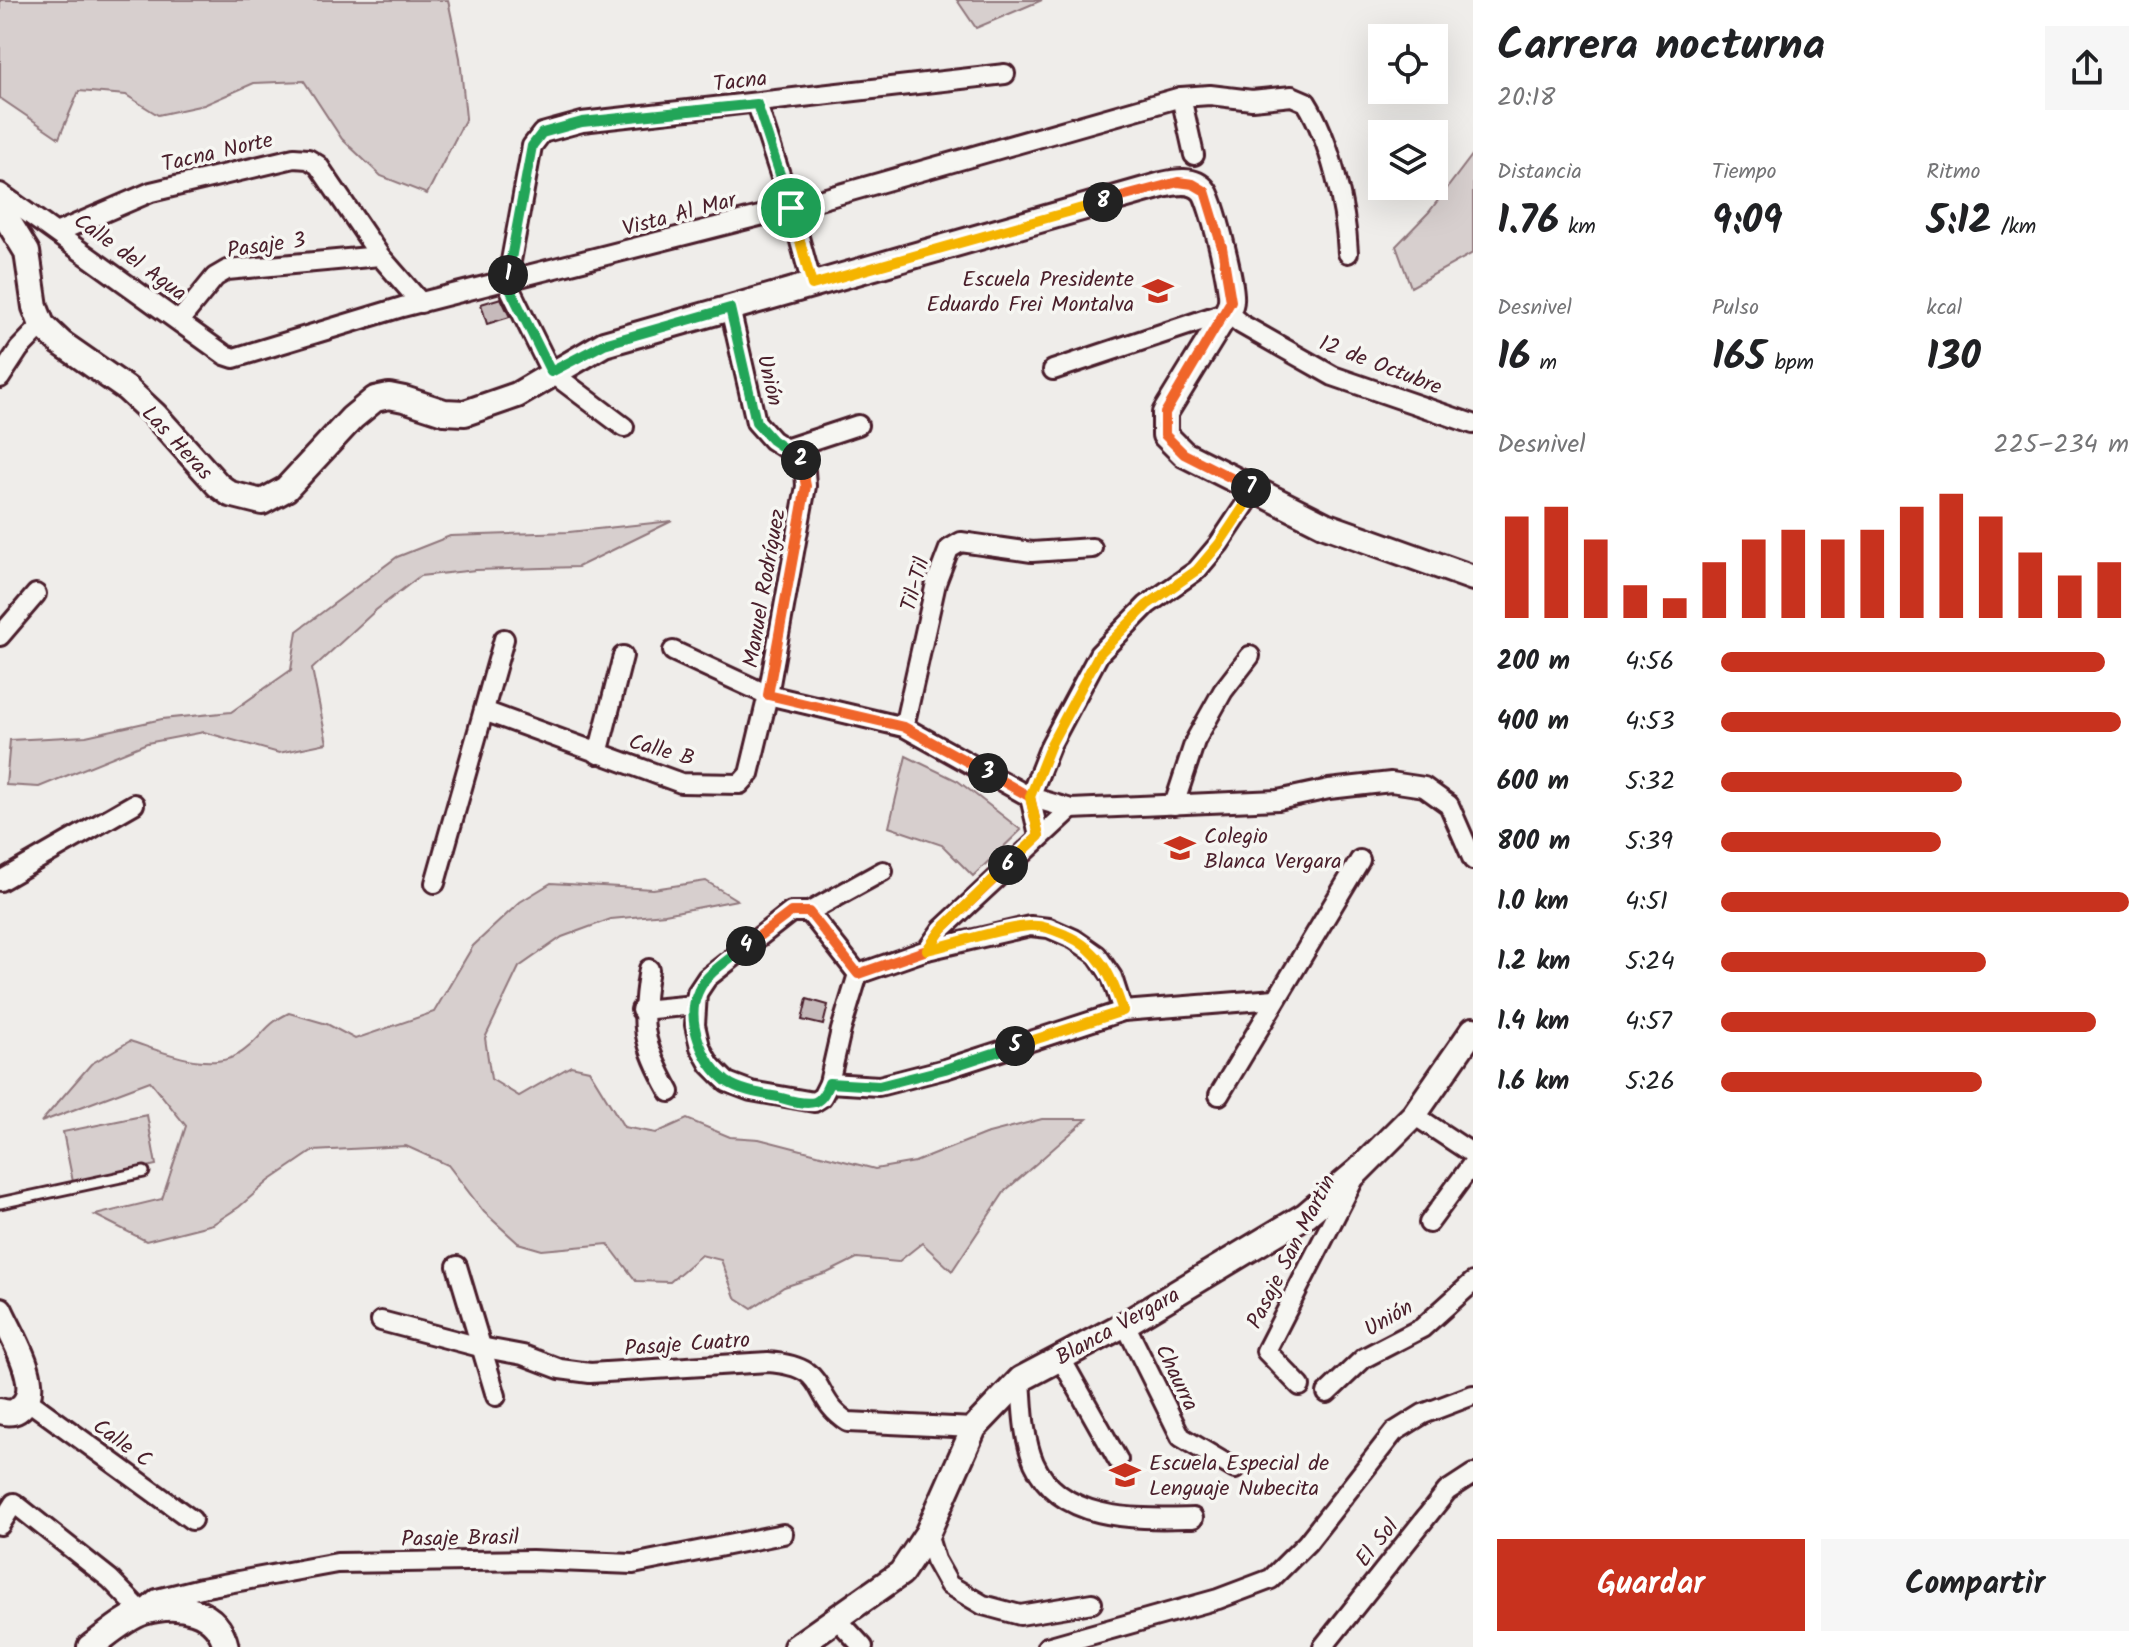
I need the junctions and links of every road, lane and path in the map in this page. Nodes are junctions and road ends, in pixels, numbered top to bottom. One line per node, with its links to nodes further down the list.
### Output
1 (1005, 74): 3 (street, Tacna)
2 (1181, 97): 4 (street); 7 (street, Vista Al Mar); 9 (street, Vista Al Mar)
3 (757, 104): 7 (street); 11 (street, Tacna)
4 (1194, 155)
5 (0, 193): 8 (street, Calle del Agua)
6 (0, 208): 17 (street)
7 (791, 208): 11 (street, Vista Al Mar); 12 (street)
8 (58, 232): 10 (street, Tacna Norte); 16 (street, Calle del Agua)
9 (1348, 253)
10 (380, 256): 13 (street, Tacna Norte); 16 (street, Pasaje 3)
11 (507, 283): 13 (street, Vista Al Mar); 20 (street)
12 (812, 285): 14 (street); 15 (street)
13 (421, 303): 18 (street, Vista Al Mar)
14 (730, 308): 20 (street); 25 (street, Unión)
15 (1227, 312): 19 (street); 22 (street, 12 de Octubre); 26 (street)
16 (180, 320): 18 (street, Calle del Agua)
17 (42, 325): 20 (street, Las Heras); 21 (street)
18 (234, 358)
19 (1053, 370)
20 (551, 372): 24 (street)
21 (0, 378)
22 (1473, 424)
23 (858, 425): 25 (street)
24 (624, 427)
25 (788, 448): 35 (street, Manuel Rodríguez)
26 (1255, 490): 28 (street); 39 (street)
27 (1092, 548): 37 (street, Til-Til)
28 (1473, 578)
29 (36, 594): 30 (street)
30 (0, 636)
31 (504, 639): 36 (street)
32 (673, 651): 35 (street)
33 (623, 656): 38 (street)
34 (1250, 656): 41 (street)
35 (768, 695): 37 (street); 38 (street, Calle B)
36 (484, 711): 38 (street, Calle B); 48 (street)
37 (904, 727): 39 (street)
38 (598, 754)
39 (1030, 797): 42 (street); 43 (street)
40 (134, 804): 47 (street)
41 (1174, 805): 42 (street); 45 (street)
42 (1071, 809): 43 (street)
43 (1039, 836): 50 (street)
44 (1360, 860): 53 (street)
45 (1473, 860)
46 (883, 871): 49 (street)
47 (0, 881)
48 (435, 883)
49 (809, 912): 52 (street); 54 (street)
50 (927, 950): 52 (street); 56 (street)
51 (649, 969): 55 (street)
52 (858, 974): 58 (street)
53 (1275, 999): 56 (street); 60 (street)
54 (695, 1005): 55 (street); 58 (street)
55 (641, 1010): 59 (street)
56 (1123, 1011): 58 (street)
57 (1473, 1030): 61 (street, Blanca Vergara)
58 (829, 1083)
59 (670, 1092)
60 (1219, 1095)
61 (1414, 1115): 62 (street); 64 (street, Blanca Vergara)
62 (1473, 1154)
63 (1473, 1163): 67 (street)
64 (1358, 1171): 72 (street, Blanca Vergara); 76 (street, Pasaje San Martin)
65 (144, 1172): 66 (lane)
66 (0, 1203)
67 (1429, 1223)
68 (457, 1266): 73 (street)
69 (1473, 1282): 77 (street, Unión)
70 (0, 1310): 80 (street)
71 (381, 1321): 73 (street, Pasaje Cuatro)
72 (1125, 1324): 74 (street, Blanca Vergara); 84 (street, Chaurra)
73 (480, 1347): 79 (street); 82 (street, Pasaje Cuatro)
74 (1060, 1357): 75 (street, Blanca Vergara); 83 (street)
75 (1021, 1379): 82 (street, Blanca Vergara); 86 (street)
76 (1300, 1386)
77 (1327, 1393)
78 (1473, 1395): 98 (street)
79 (496, 1396)
80 (27, 1400): 81 (street); 87 (street, Calle C)
81 (0, 1411)
82 (974, 1428): 90 (street, Blanca Vergara)
83 (1118, 1460)
84 (1235, 1469)
85 (1473, 1474): 99 (street, El Sol)
86 (1193, 1518)
87 (192, 1520)
88 (0, 1525): 92 (street)
89 (783, 1534): 92 (street, Pasaje Brasil)
90 (927, 1534): 91 (street); 93 (street, Blanca Vergara)
91 (1092, 1603)
92 (142, 1612): 95 (street); 96 (street)
93 (837, 1619): 94 (street, Blanca Vergara); 97 (street)
94 (798, 1646)
95 (90, 1647)
96 (226, 1647)
97 (863, 1647)
98 (1047, 1647)
99 (1323, 1647)

